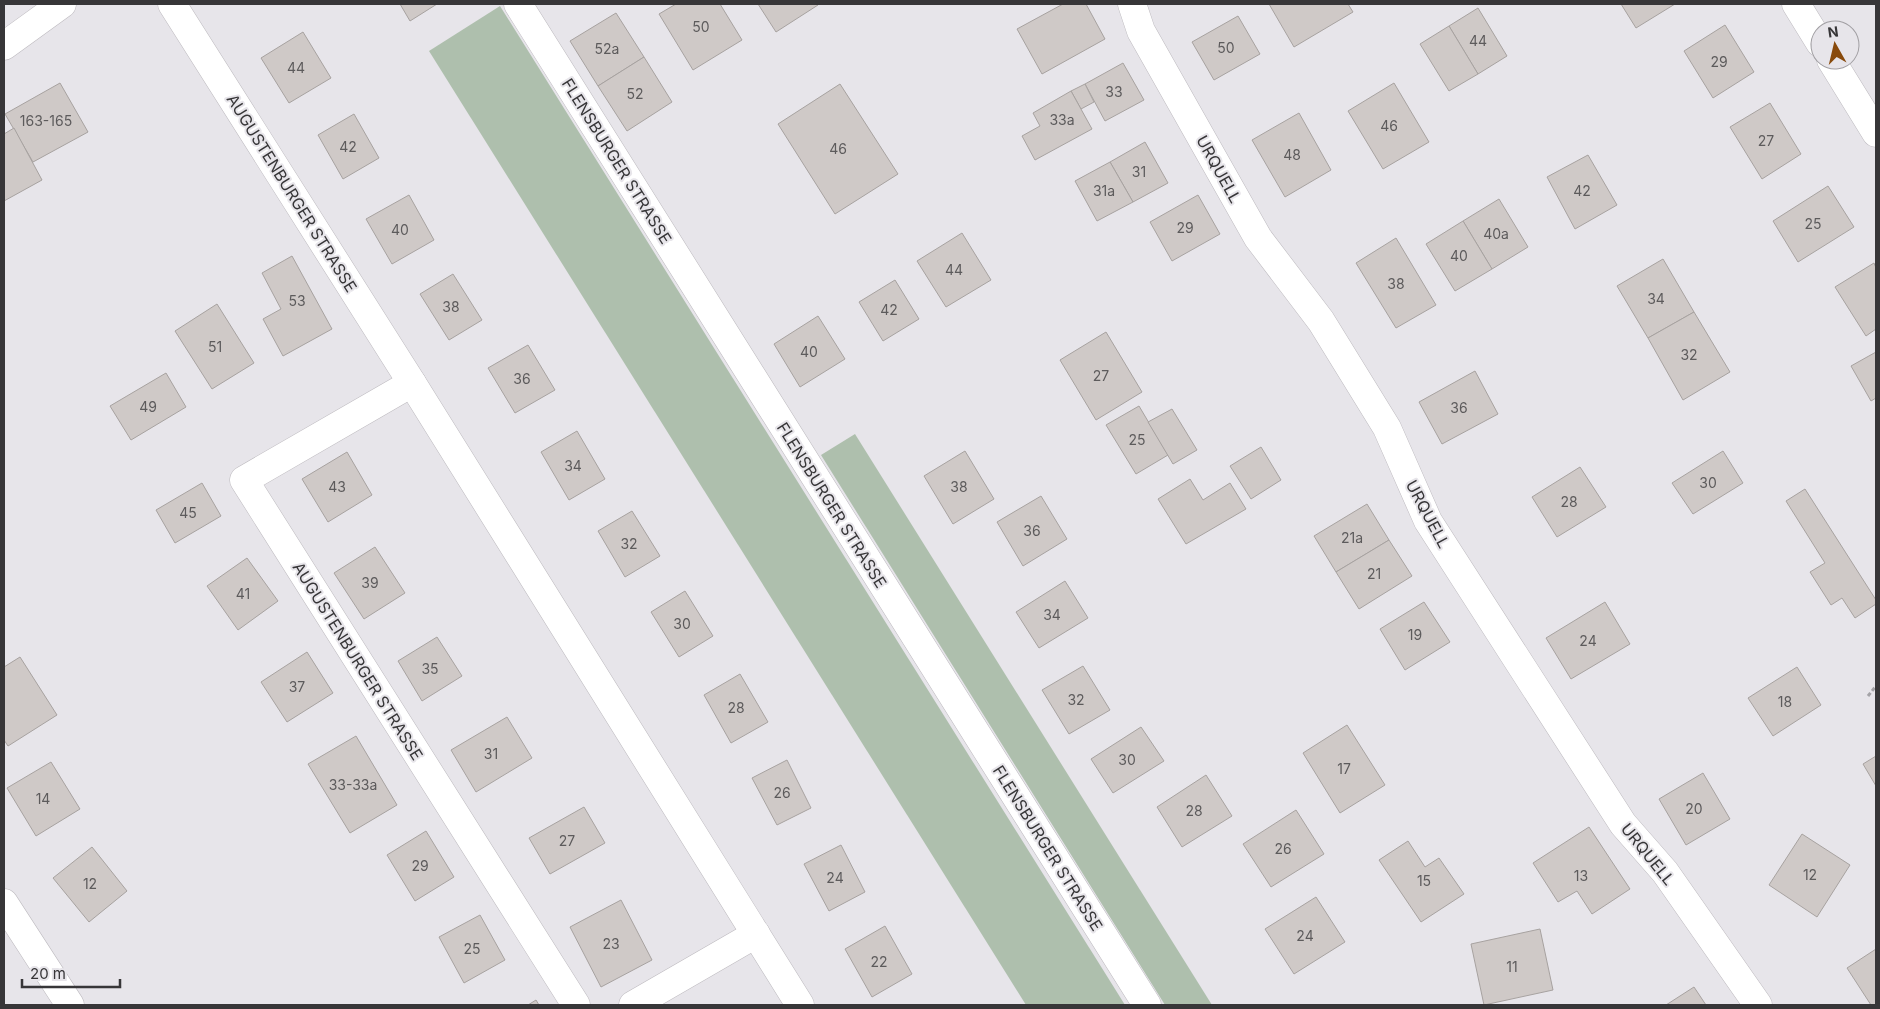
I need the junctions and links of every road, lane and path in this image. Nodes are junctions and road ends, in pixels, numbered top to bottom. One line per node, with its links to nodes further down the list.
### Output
1 (62, 4): 7 (street)
2 (172, 4): 10 (street, AUGUSTENBURGER STRASSE)
3 (518, 4): 19 (street, FLENSBURGER STRASSE)
4 (1132, 4): 20 (street, URQUELL)
5 (1796, 4): 6 (street)
6 (1810, 26)
7 (4, 46)
8 (1837, 70): 9 (street)
9 (1876, 133)
10 (412, 383): 14 (street, AUGUSTENBURGER STRASSE); 16 (street, AUGUSTENBURGER STRASSE)
11 (1876, 686): 12 (path)
12 (1868, 696)
13 (4, 903): 15 (street)
14 (756, 934): 17 (street); 18 (street, AUGUSTENBURGER STRASSE)
15 (70, 1005)
16 (576, 1005)
17 (633, 1005)
18 (800, 1005)
19 (1147, 1005)
20 (1758, 1005)

